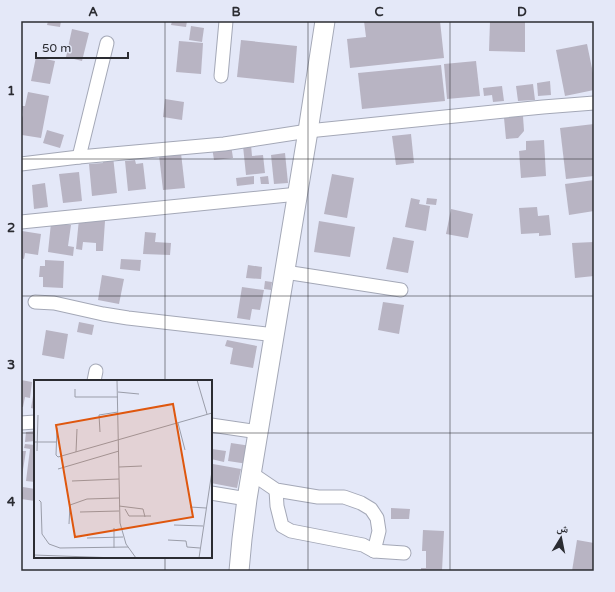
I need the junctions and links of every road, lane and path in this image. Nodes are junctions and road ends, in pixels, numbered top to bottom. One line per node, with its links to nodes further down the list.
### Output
1 (226, 21): 4 (street)
2 (325, 21): 6 (main road)
3 (107, 43): 7 (street)
4 (220, 76)
5 (594, 103): 6 (street)
6 (308, 131): 7 (street); 9 (main road)
7 (79, 157): 8 (street)
8 (21, 164)
9 (298, 194): 10 (street); 11 (main road)
10 (21, 222)
11 (285, 272): 12 (street); 14 (main road)
12 (401, 290)
13 (35, 302): 14 (street)
14 (275, 335): 18 (main road)
15 (34, 422): 16 (street)
16 (21, 423)
17 (212, 425): 18 (street)
18 (259, 432): 19 (main road)
19 (251, 473): 20 (street); 22 (main road)
20 (276, 490): 23 (street); 23 (street)
21 (212, 493): 22 (street)
22 (247, 499): 25 (main road)
23 (374, 551): 24 (street)
24 (404, 553)
25 (240, 571)

